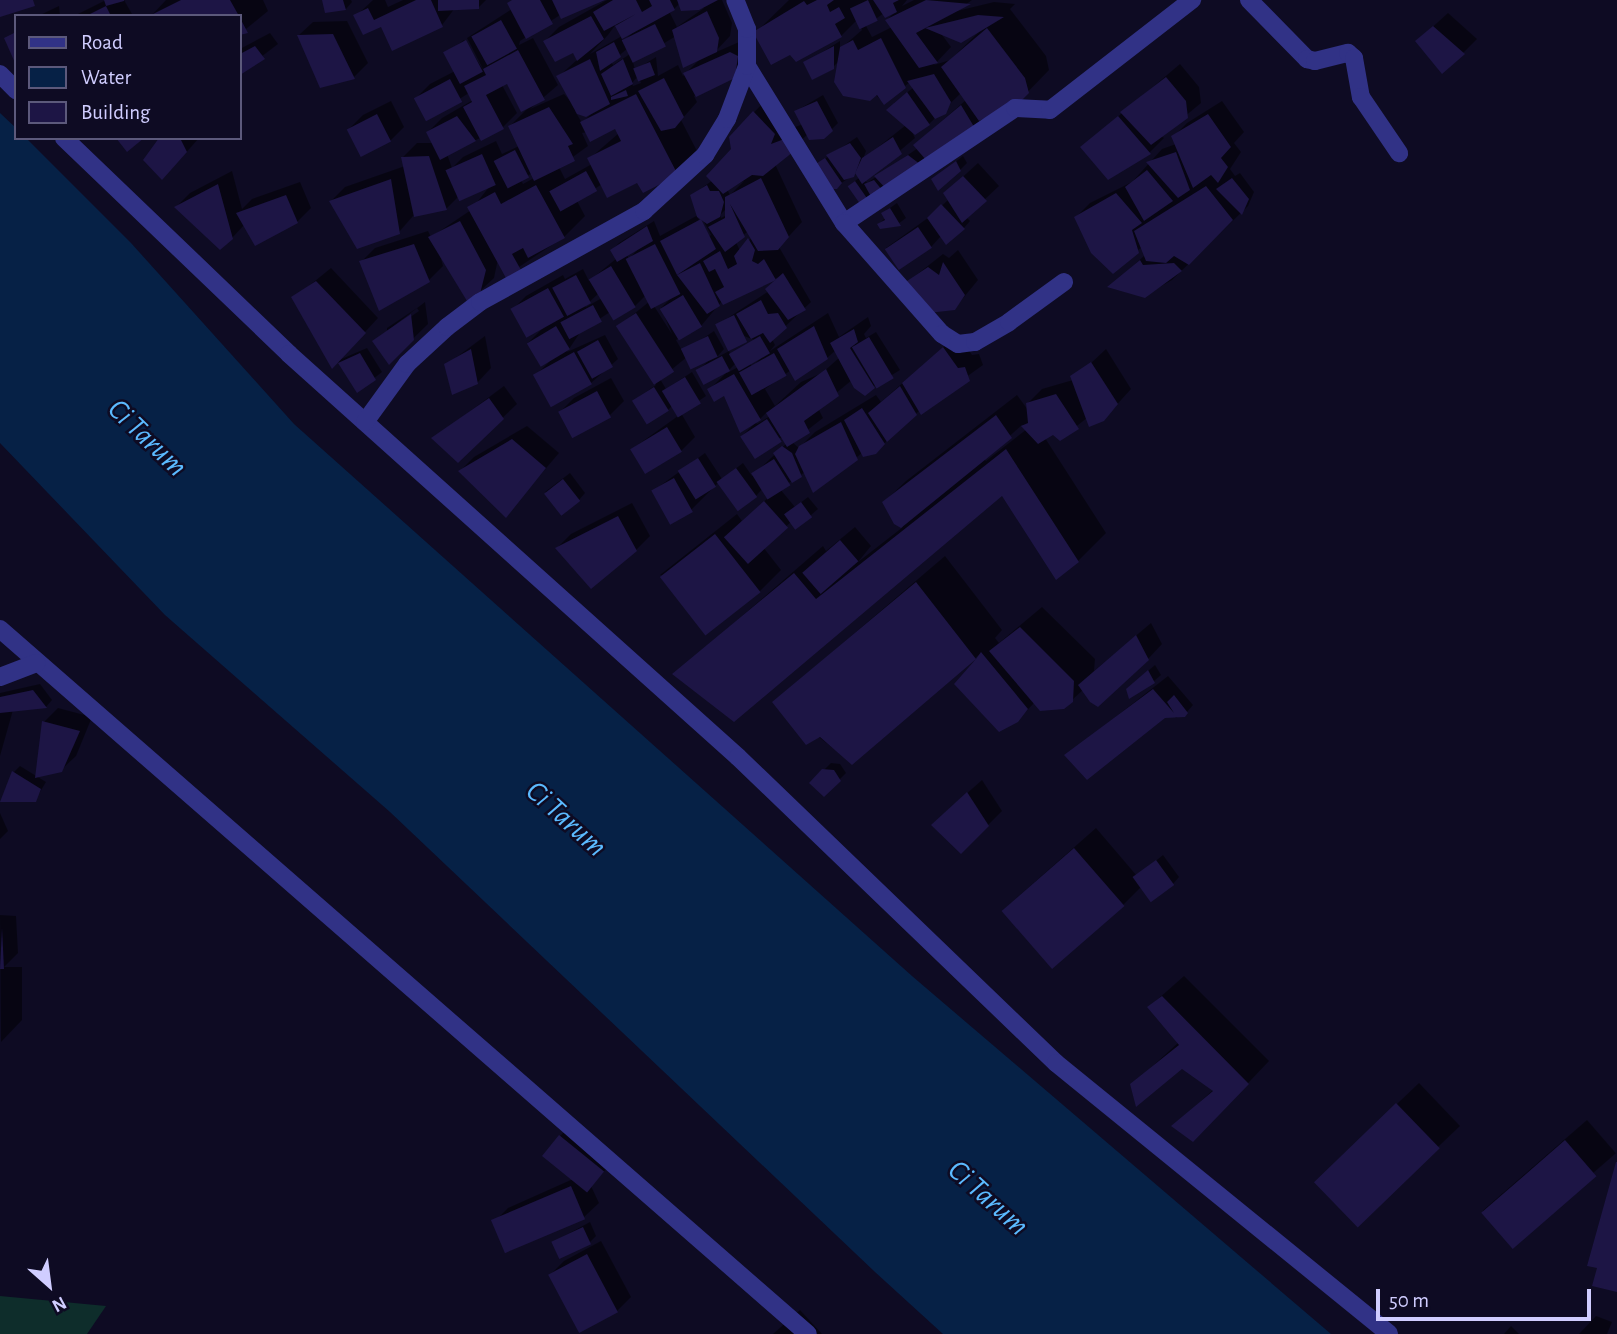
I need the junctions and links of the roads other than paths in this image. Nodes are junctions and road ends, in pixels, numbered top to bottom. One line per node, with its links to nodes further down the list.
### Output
1 (735, 0): 4 (street)
2 (1192, 0): 9 (street)
3 (1249, 0): 8 (street)
4 (747, 66): 9 (street); 11 (street)
5 (0, 74): 6 (street)
6 (14, 88)
7 (66, 140): 11 (street)
8 (1399, 153)
9 (845, 223): 10 (street)
10 (1064, 282)
11 (365, 422): 16 (street)
12 (0, 629): 13 (street)
13 (36, 663): 14 (street); 15 (street)
14 (0, 677)
15 (808, 1334)
16 (1389, 1334)

